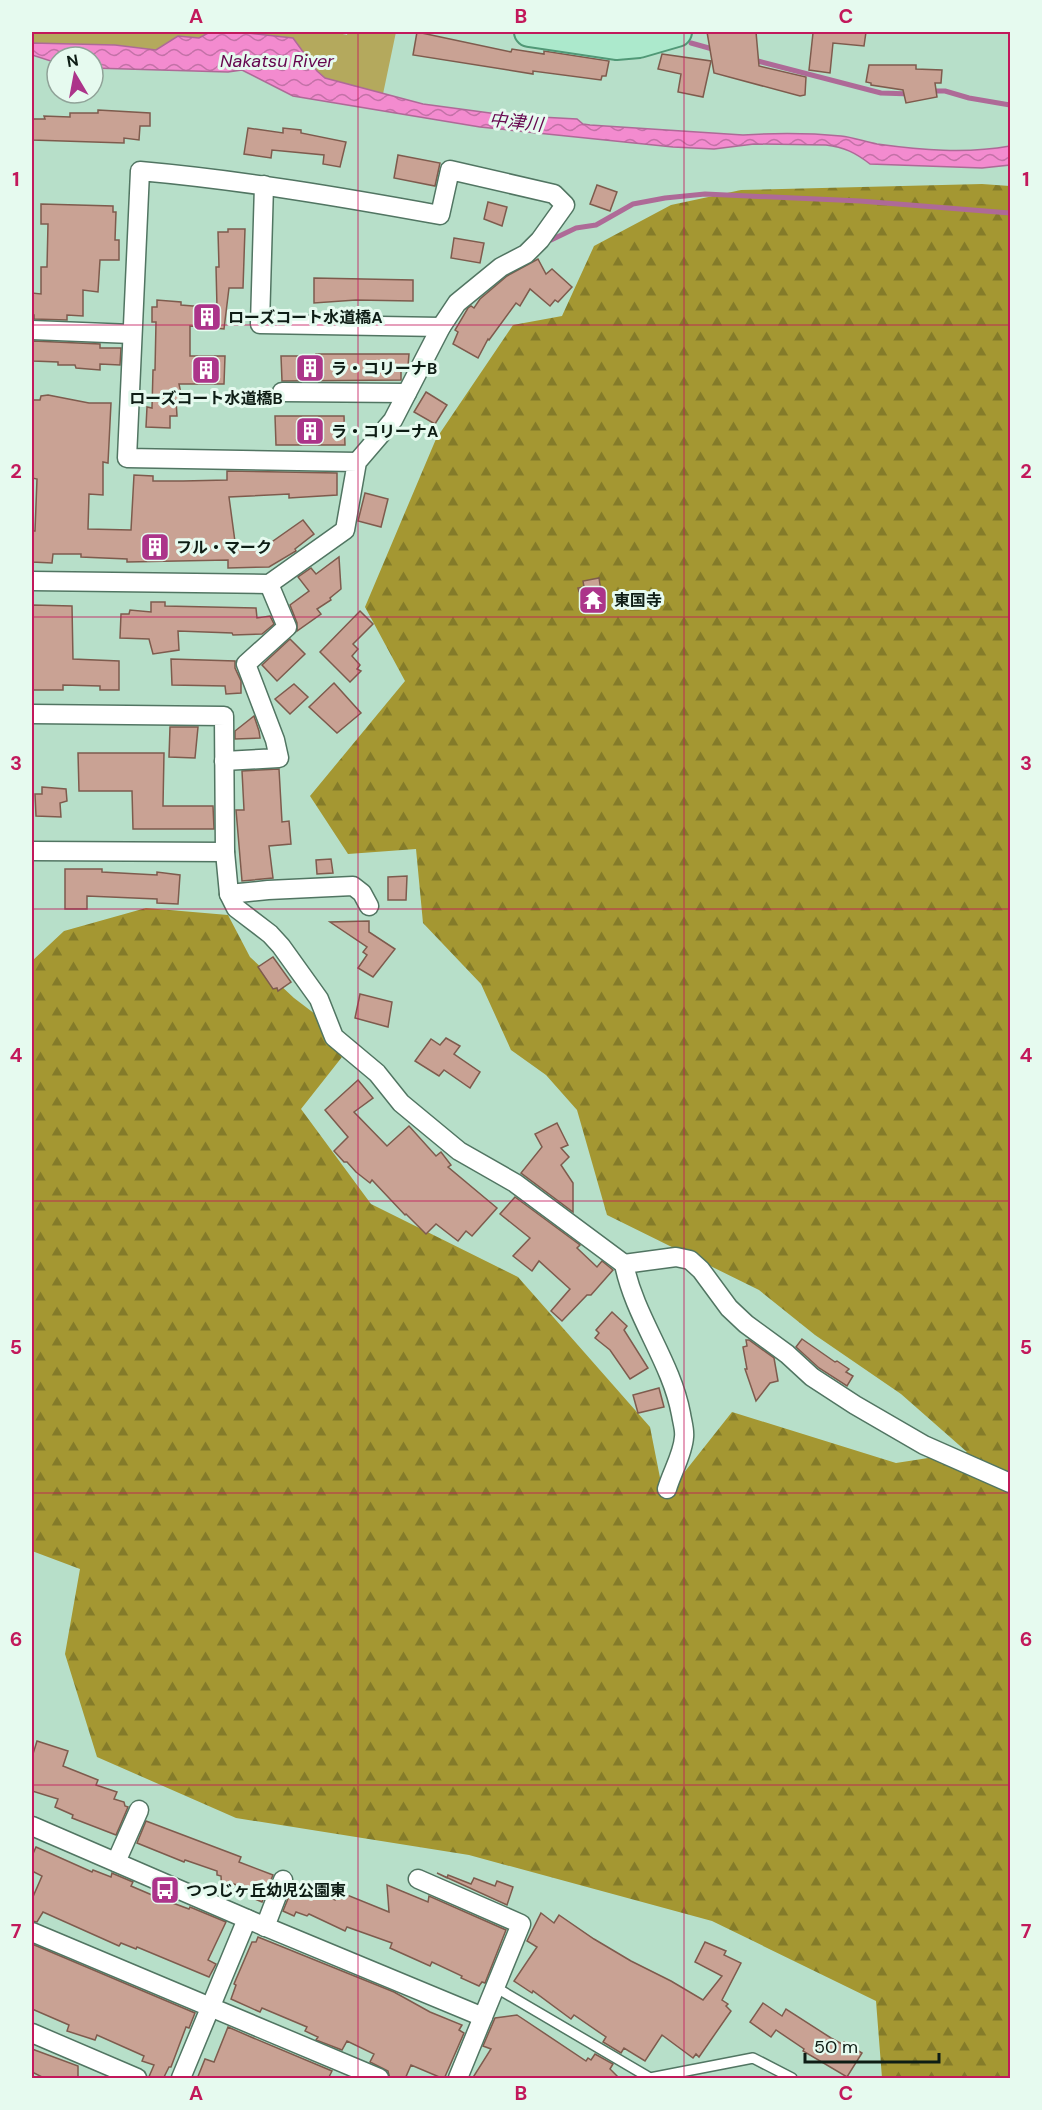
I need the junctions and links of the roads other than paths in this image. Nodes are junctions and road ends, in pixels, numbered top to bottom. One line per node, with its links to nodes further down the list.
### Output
1 (529, 32): 2 (main road)
2 (677, 32)
3 (264, 185): 4 (street); 4 (street); 6 (street)
4 (441, 327): 8 (street)
5 (32, 330): 6 (street)
6 (132, 334): 9 (street)
7 (282, 392): 8 (street)
8 (406, 393): 9 (street)
9 (357, 462): 11 (street)
10 (32, 581): 11 (street)
11 (269, 584): 13 (street)
12 (32, 714): 13 (street)
13 (224, 761): 15 (street)
14 (32, 851): 15 (street)
15 (225, 852): 16 (street)
16 (229, 894): 17 (street); 18 (street)
17 (369, 906)
18 (624, 1264): 19 (street); 20 (street)
19 (1011, 1483)
20 (667, 1489)
21 (139, 1810): 23 (street)
22 (32, 1826): 23 (street)
23 (116, 1862): 26 (street)
24 (418, 1879): 29 (street)
25 (283, 1880): 27 (street)
26 (247, 1919): 27 (street); 30 (street)
27 (265, 1927): 31 (street)
28 (32, 1932): 30 (street)
29 (495, 1987): 31 (street); 37 (lane)
30 (211, 2008): 34 (street); 35 (street)
31 (483, 2017): 36 (street)
32 (32, 2033): 33 (street)
33 (137, 2079)
34 (181, 2079)
35 (379, 2079)
36 (458, 2079)
37 (792, 2079)

